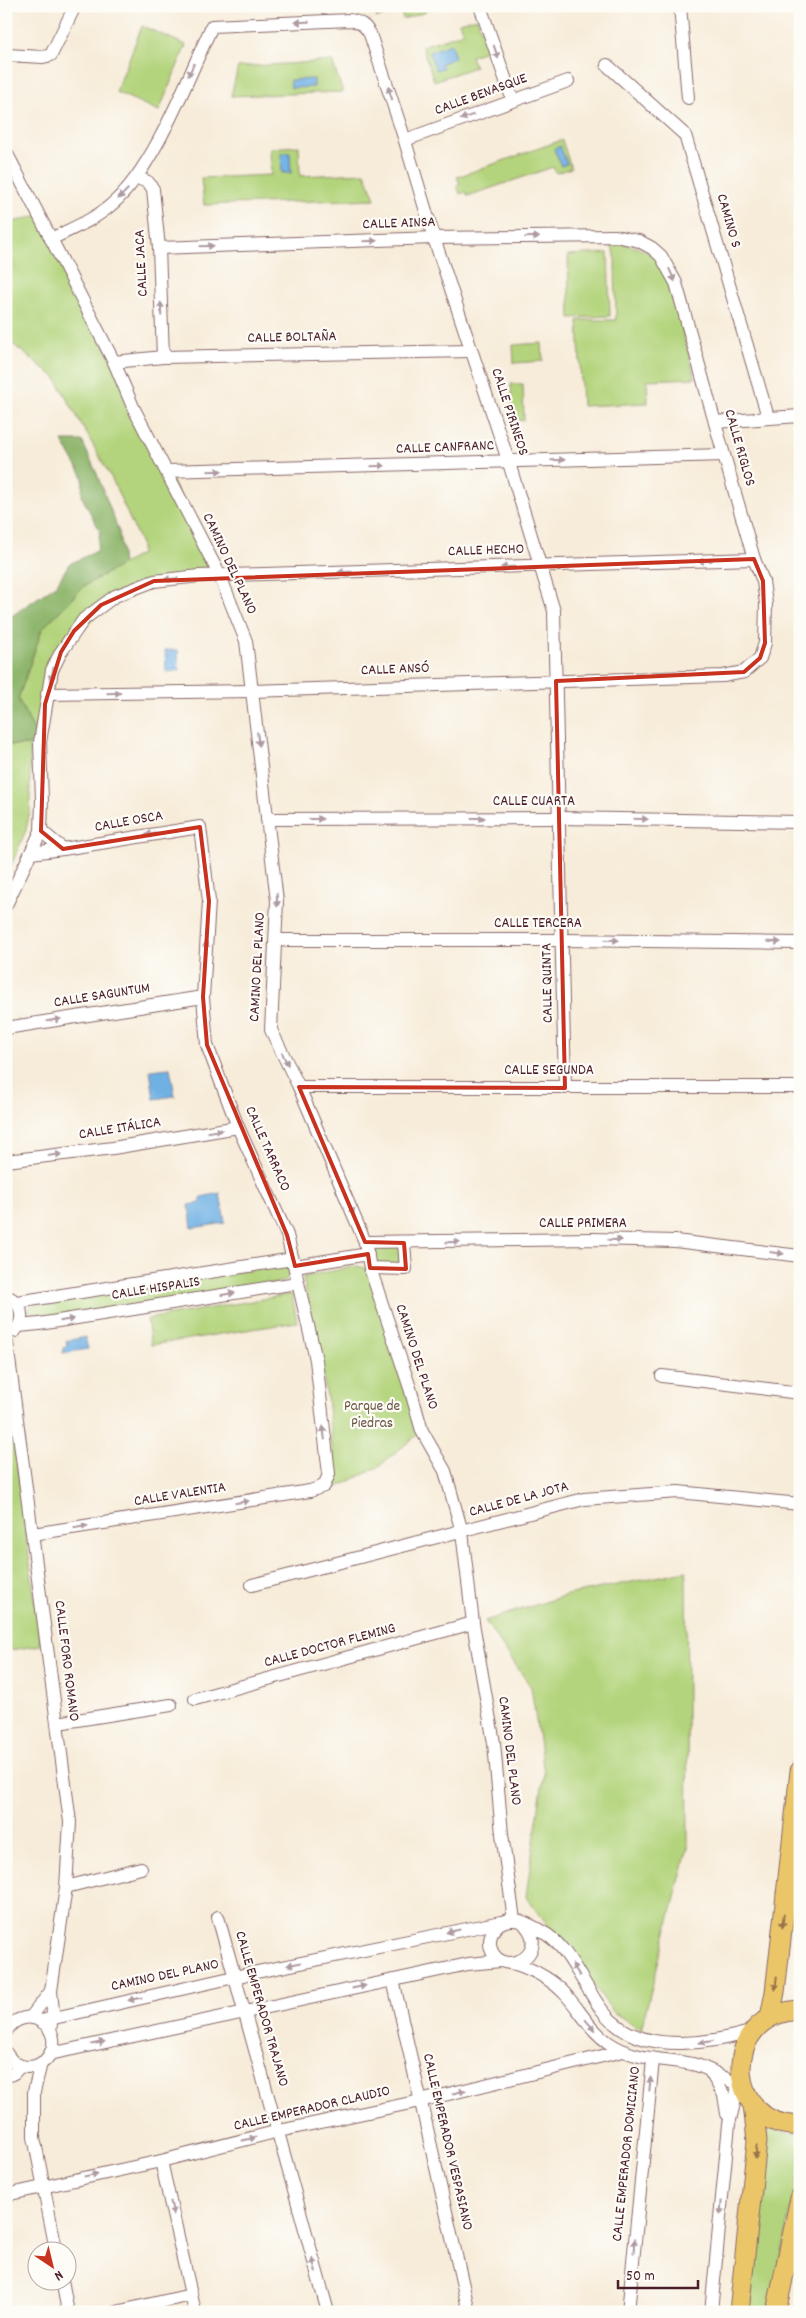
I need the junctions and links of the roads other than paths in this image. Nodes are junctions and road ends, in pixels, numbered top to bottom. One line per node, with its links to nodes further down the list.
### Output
1 (76, 6): 4 (street)
2 (480, 6): 8 (street, one-way to 8)
3 (680, 6): 7 (street)
4 (6, 55)
5 (607, 65): 20 (street, CAMINO S)
6 (568, 81): 8 (street, CALLE BENASQUE)
7 (688, 98)
8 (513, 101): 9 (street, CALLE BENASQUE, one-way to 9)
9 (405, 140): 11 (street, CALLE PIRINEOS, one-way to 11); 12 (street, CALLE PIRINEOS)
10 (6, 152): 13 (street, CAMINO DEL PLANO)
11 (137, 178): 13 (street, one-way to 13); 15 (street, CALLE JACA)
12 (434, 238): 14 (street, CALLE AINSA, one-way to 14); 15 (street, CALLE AINSA, one-way to 12); 16 (street, CALLE PIRINEOS)
13 (51, 239): 18 (street, CAMINO DEL PLANO)
14 (639, 241): 21 (street, CALLE RIGLOS, one-way to 21)
15 (159, 248): 17 (street, CALLE JACA, one-way to 15)
16 (471, 351): 17 (street, CALLE BOLTAÑA); 23 (street, CALLE PIRINEOS)
17 (163, 357): 18 (street, CALLE BOLTAÑA)
18 (114, 362): 24 (street, CAMINO DEL PLANO)
19 (800, 416): 20 (street)
20 (768, 417): 21 (street)
21 (714, 422): 22 (street, CALLE RIGLOS)
22 (724, 455): 23 (street, CALLE CANFRANC, one-way to 22); 25 (street, CALLE RIGLOS)
23 (509, 463): 24 (street, CALLE CANFRANC, one-way to 23); 26 (street, CALLE PIRINEOS)
24 (167, 471): 27 (street, CAMINO DEL PLANO)
25 (754, 559): 26 (street, CALLE HECHO, one-way to 26); 28 (street, CALLE RIGLOS)
26 (541, 566): 27 (street, CALLE HECHO, one-way to 27); 29 (street, CALLE PIRINEOS)
27 (220, 576): 30 (street, CAMINO DEL PLANO); 31 (street, CALLE HECHO, one-way to 31)
28 (744, 672): 29 (street, CALLE ANSÓ)
29 (556, 681): 30 (street, CALLE ANSÓ); 32 (street, CALLE PIRINEOS)
30 (252, 690): 31 (street, CALLE ANSÓ, one-way to 30); 33 (street, CAMINO DEL PLANO, one-way to 33)
31 (48, 694): 36 (street, CALLE HECHO)
32 (560, 818): 33 (street, CALLE CUARTA, one-way to 32); 34 (street, CALLE CUARTA, one-way to 34); 41 (street, CALLE QUINTA)
33 (267, 819): 40 (street, CAMINO DEL PLANO, one-way to 40)
34 (800, 822)
35 (200, 827): 37 (street, CALLE OSCA, one-way to 37); 43 (street, CALLE TARRACO, one-way to 35)
36 (41, 831): 37 (street); 38 (street)
37 (63, 849): 38 (street, CALLE OSCA)
38 (31, 853): 39 (street)
39 (6, 905)
40 (277, 940): 41 (street, CALLE TERCERA); 45 (street, CAMINO DEL PLANO, one-way to 45)
41 (563, 940): 42 (street, CALLE TERCERA, one-way to 42); 46 (street, CALLE QUINTA)
42 (800, 943)
43 (203, 997): 44 (street, CALLE SAGUNTUM, one-way to 43); 48 (street, CALLE TARRACO)
44 (6, 1028)
45 (299, 1087): 46 (street, CALLE SEGUNDA); 51 (street, CAMINO DEL PLANO, one-way to 51)
46 (566, 1088): 47 (street, CALLE SEGUNDA)
47 (800, 1088)
48 (238, 1127): 49 (street, CALLE ITÁLICA, one-way to 48); 53 (street, CALLE TARRACO)
49 (6, 1161)
50 (404, 1243): 51 (street, CALLE PRIMERA); 52 (street, CALLE PRIMERA, one-way to 52); 54 (street)
51 (367, 1248): 53 (street, CALLE HISPALIS); 54 (street, CAMINO DEL PLANO)
52 (800, 1256)
53 (294, 1262): 55 (street, CALLE TARRACO); 56 (street, CALLE HISPALIS)
54 (370, 1268): 63 (street, CAMINO DEL PLANO)
55 (297, 1283): 57 (street, CALLE HISPALIS, one-way to 55); 61 (street, CALLE TARRACO, one-way to 55)
56 (12, 1299): 57 (street)
57 (19, 1326): 58 (street)
58 (6, 1336): 64 (street, CALLE FORO ROMANO)
59 (662, 1376): 60 (street)
60 (800, 1393)
61 (328, 1481): 64 (street, CALLE VALENTIA, one-way to 61)
62 (800, 1504): 63 (street, CALLE DE LA JOTA)
63 (462, 1532): 65 (street, CALLE DE LA JOTA); 66 (street, CAMINO DEL PLANO)
64 (33, 1534): 69 (street, CALLE FORO ROMANO)
65 (252, 1586)
66 (473, 1623): 67 (street, CALLE DOCTOR FLEMING); 74 (street, CAMINO DEL PLANO)
67 (195, 1699)
68 (171, 1705): 69 (street)
69 (58, 1723): 72 (street, CALLE FORO ROMANO)
70 (800, 1772): 81 (highway, one-way to 81)
71 (141, 1868): 72 (street)
72 (66, 1887): 78 (street, CALLE FORO ROMANO)
73 (218, 1917): 76 (street, CALLE EMPERADOR TRAJANO)
74 (513, 1922): 75 (street); 75 (street); 76 (street, CAMINO DEL PLANO, one-way to 76); 84 (street, one-way to 74)
75 (507, 1962): 77 (street); 85 (street, one-way to 85)
76 (234, 1977): 80 (street, CALLE EMPERADOR TRAJANO); 82 (street, CAMINO DEL PLANO, one-way to 82)
77 (394, 1980): 80 (street, one-way to 77); 94 (street, CALLE EMPERADOR VESPASIANO)
78 (51, 1991): 82 (street, CALLE FORO ROMANO); 82 (street, CALLE FORO ROMANO)
79 (800, 2010): 81 (highway)
80 (243, 2011): 87 (street, one-way to 80); 98 (street, CALLE EMPERADOR TRAJANO)
81 (770, 2017): 84 (highway)
82 (44, 2021): 83 (street, CAMINO DEL PLANO); 87 (street)
83 (7, 2028)
84 (754, 2031): 92 (highway)
85 (623, 2051): 88 (street); 94 (street, CALLE EMPERADOR CLAUDIO, one-way to 85)
86 (6, 2053): 89 (street)
87 (46, 2058): 89 (street); 93 (street)
88 (652, 2060): 90 (street); 111 (street, CALLE EMPERADOR DOMICIANO, one-way to 88)
89 (21, 2066): 91 (street); 93 (street)
90 (708, 2070): 92 (street); 96 (street)
91 (6, 2077)
92 (740, 2083): 95 (highway); 96 (street)
93 (34, 2092): 100 (street)
94 (420, 2101): 98 (street, CALLE EMPERADOR CLAUDIO); 110 (street, CALLE EMPERADOR VESPASIANO)
95 (753, 2104): 97 (highway); 113 (highway, one-way to 113)
96 (729, 2124): 112 (street, one-way to 112)
97 (800, 2125)
98 (279, 2132): 99 (street, CALLE EMPERADOR CLAUDIO, one-way to 98); 109 (street, CALLE EMPERADOR TRAJANO, one-way to 98)
99 (161, 2161): 100 (street, CALLE EMPERADOR CLAUDIO, one-way to 99); 105 (street, one-way to 105)
100 (44, 2185): 101 (street, CALLE EMPERADOR CLAUDIO); 103 (street)
101 (6, 2195)
102 (800, 2198): 114 (highway)
103 (54, 2240)
104 (64, 2290): 106 (street)
105 (191, 2295): 107 (street); 108 (street)
106 (68, 2312)
107 (116, 2312)
108 (195, 2312)
109 (328, 2312)
110 (469, 2312)
111 (628, 2312)
112 (711, 2312)
113 (739, 2312)
114 (776, 2312)

